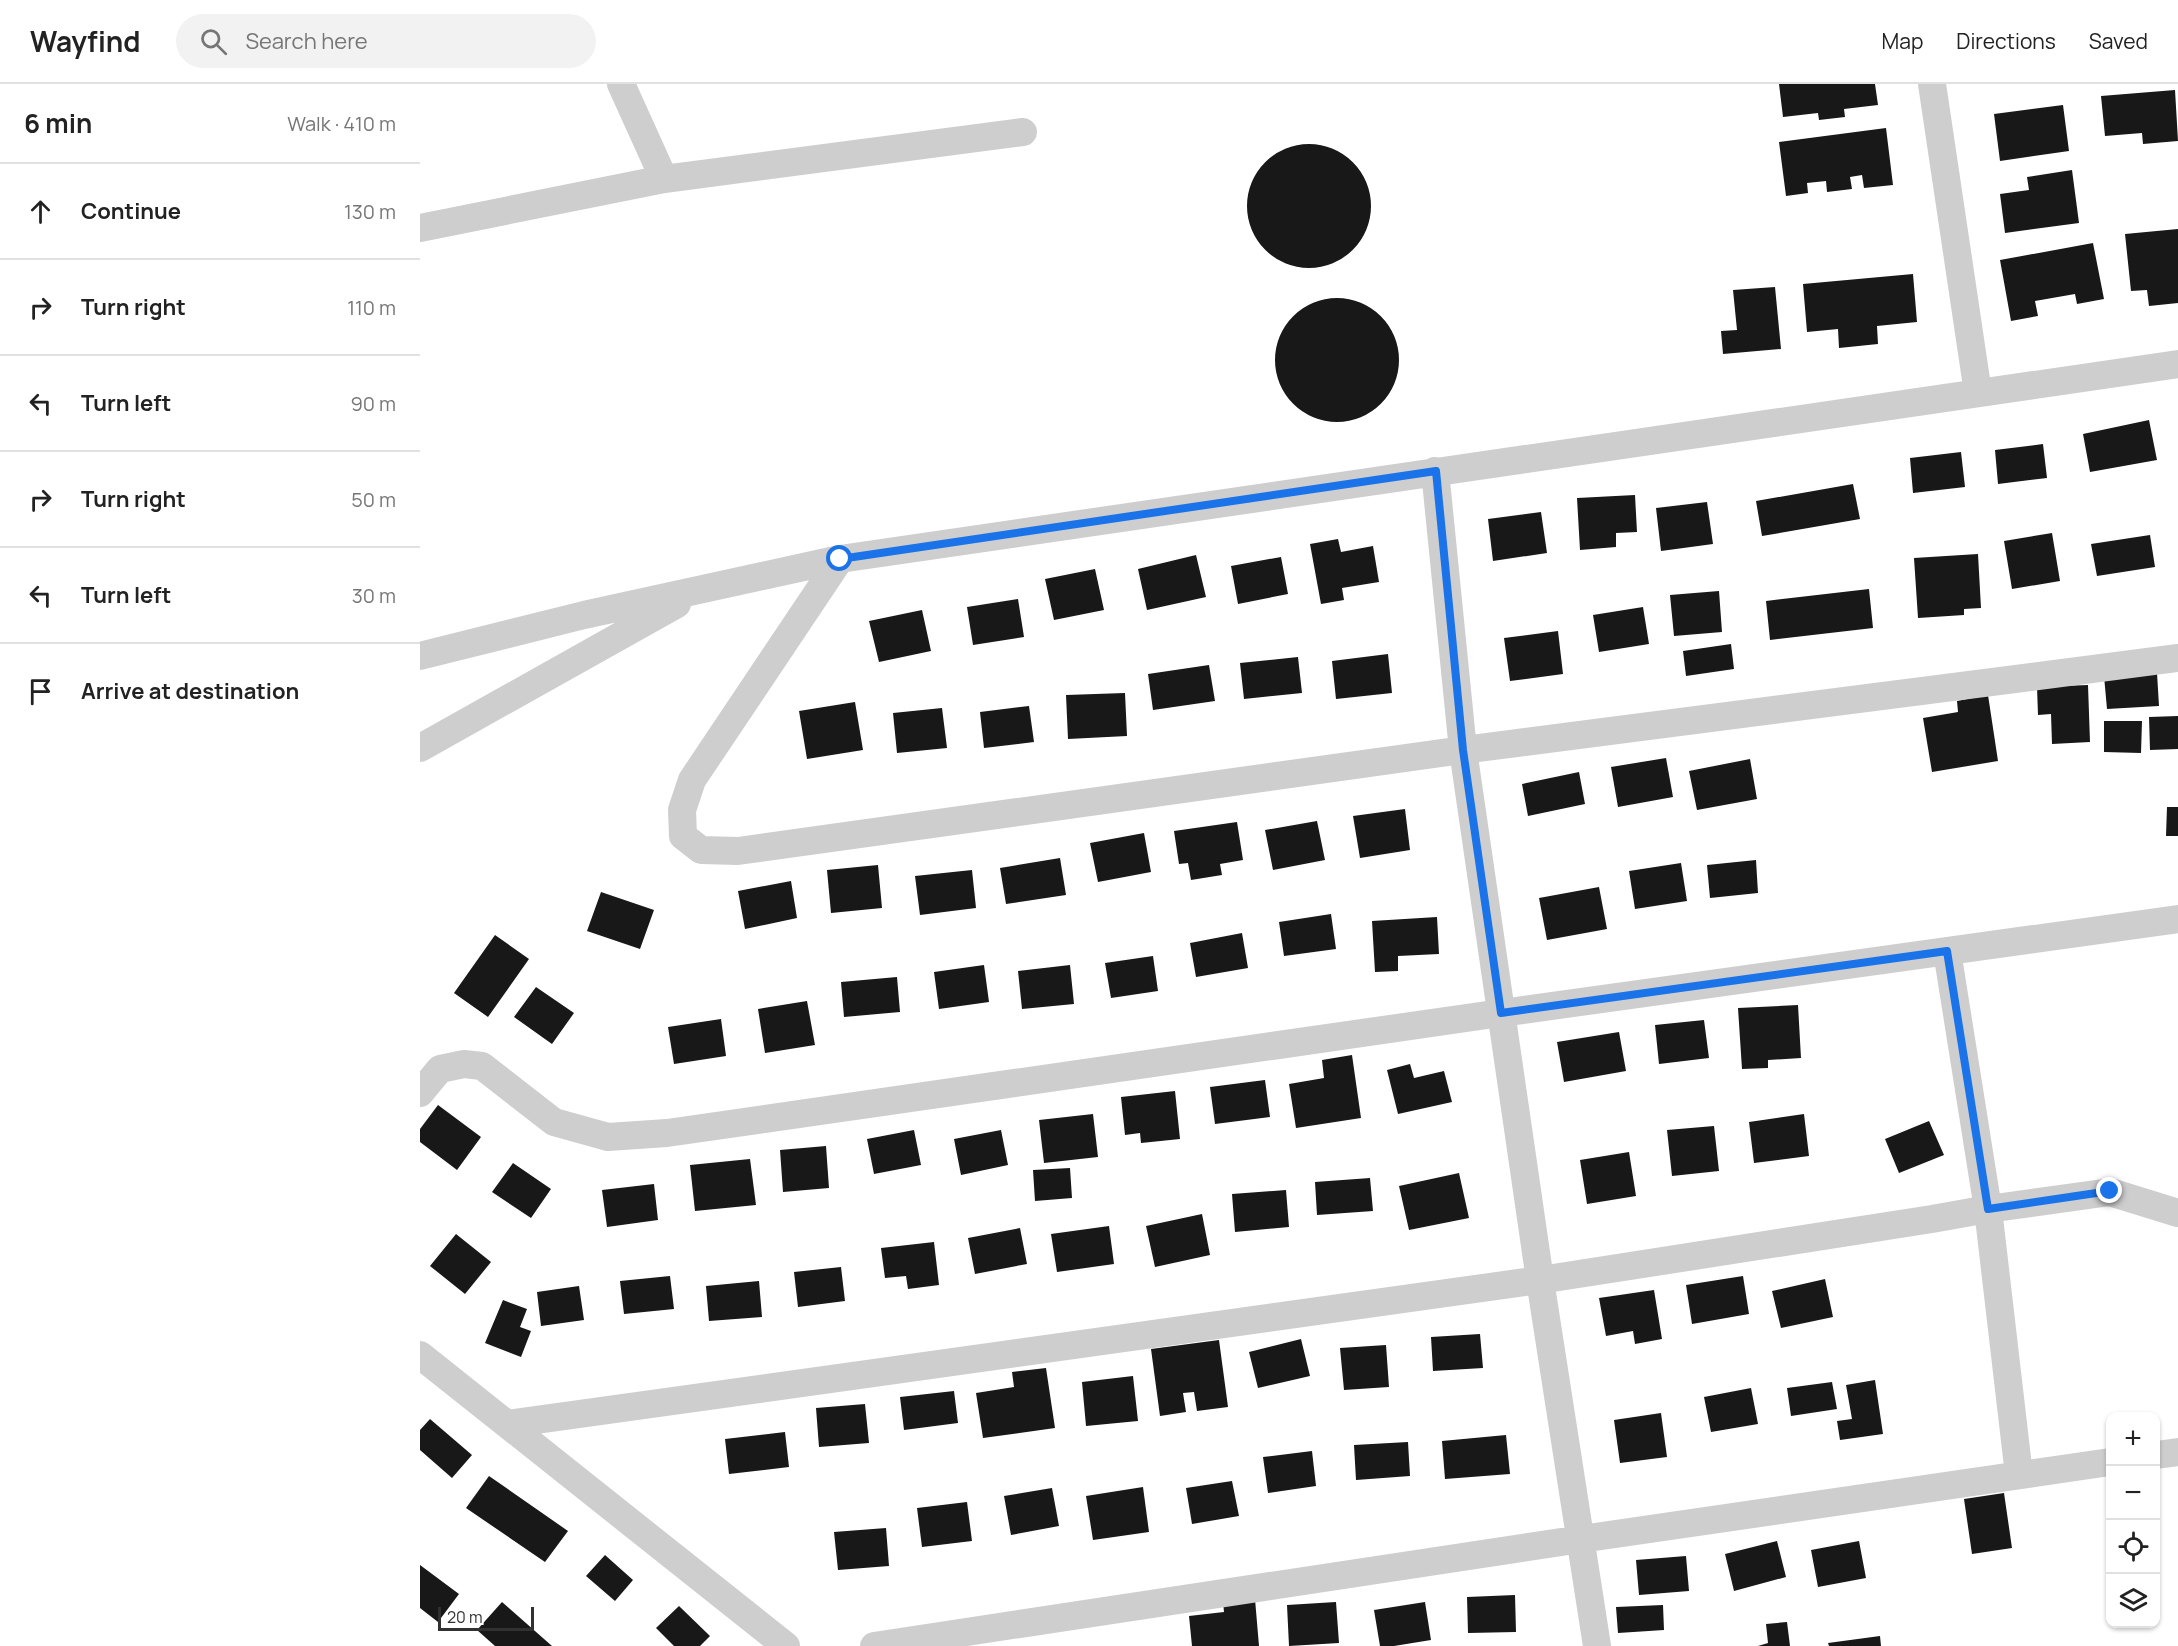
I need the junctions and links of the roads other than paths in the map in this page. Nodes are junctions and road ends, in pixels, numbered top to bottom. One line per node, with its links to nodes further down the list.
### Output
1 (621, 84): 4 (street)
2 (1932, 84): 7 (street)
3 (1023, 132): 4 (street)
4 (664, 179): 5 (street)
5 (420, 228)
6 (2178, 364): 7 (street)
7 (1978, 393): 8 (street)
8 (1436, 471): 9 (street); 14 (street)
9 (840, 559): 10 (street); 14 (street)
10 (703, 589): 11 (street); 13 (street)
11 (420, 656)
12 (2178, 658): 14 (street)
13 (420, 748)
14 (1463, 750): 17 (street)
15 (2178, 919): 16 (street)
16 (1947, 951): 17 (street); 19 (street)
17 (1501, 1013): 18 (street); 21 (street)
18 (420, 1093)
19 (1988, 1209): 20 (street); 21 (street); 27 (street)
20 (2178, 1213)
21 (1540, 1280): 23 (street); 28 (street)
22 (420, 1355): 23 (street)
23 (508, 1424): 29 (street)
24 (2178, 1452): 25 (street)
25 (2160, 1454)
26 (2106, 1463): 27 (street)
27 (2019, 1475): 28 (street)
28 (1581, 1539): 30 (street); 31 (street)
29 (786, 1646)
30 (874, 1646)
31 (1597, 1646)

